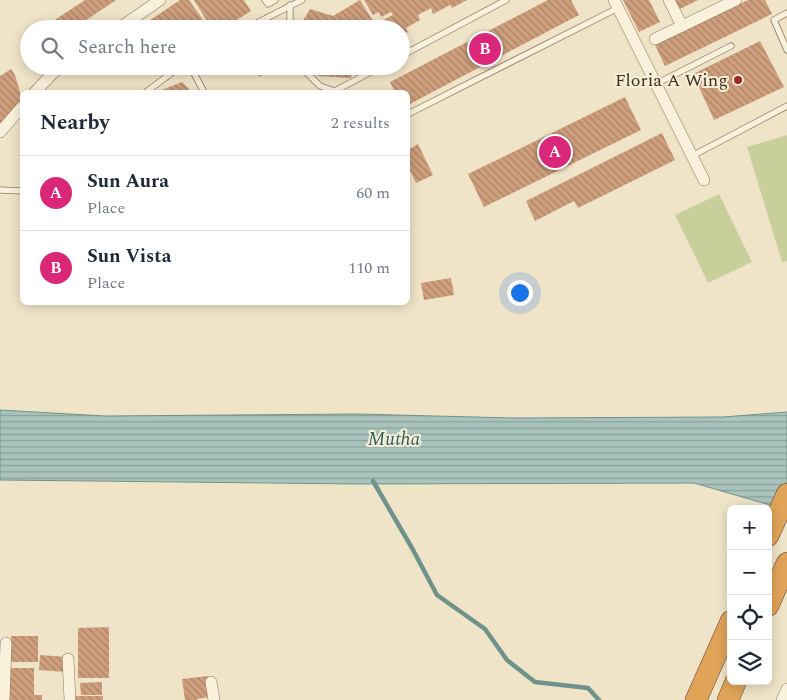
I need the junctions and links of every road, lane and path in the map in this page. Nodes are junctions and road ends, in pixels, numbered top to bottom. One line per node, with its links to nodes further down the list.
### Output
1 (160, 0): 11 (street)
2 (265, 0): 3 (lane)
3 (275, 0)
4 (302, 0): 9 (lane)
5 (506, 0): 18 (lane)
6 (669, 0): 14 (street)
7 (736, 0): 14 (street)
8 (616, 4): 24 (street); 32 (lane)
9 (290, 5): 12 (lane); 13 (lane)
10 (787, 13): 17 (lane)
11 (131, 20)
12 (262, 20)
13 (290, 20)
14 (682, 26): 15 (street)
15 (655, 39)
16 (731, 46): 24 (lane)
17 (787, 50)
18 (410, 51)
19 (51, 75): 25 (street)
20 (169, 75): 26 (lane)
21 (195, 75): 27 (lane)
22 (309, 75): 28 (lane)
23 (365, 75): 29 (lane)
24 (656, 84): 34 (street)
25 (37, 90)
26 (149, 90)
27 (203, 90)
28 (329, 90)
29 (338, 90)
30 (787, 106): 34 (lane)
31 (20, 109): 33 (street)
32 (410, 113)
33 (0, 132)
34 (692, 156): 35 (street)
35 (704, 180)
36 (0, 190): 37 (lane)
37 (20, 191)
38 (787, 494): 39 (highway)
39 (772, 527)
40 (787, 563): 41 (highway)
41 (772, 597)
42 (727, 630): 51 (highway)
43 (6, 643): 48 (street)
44 (68, 659): 49 (street)
45 (211, 682): 50 (street)
46 (734, 685): 52 (highway)
47 (787, 689): 53 (street)
48 (4, 700)
49 (70, 700)
50 (214, 700)
51 (696, 700)
52 (728, 700)
53 (782, 700)

